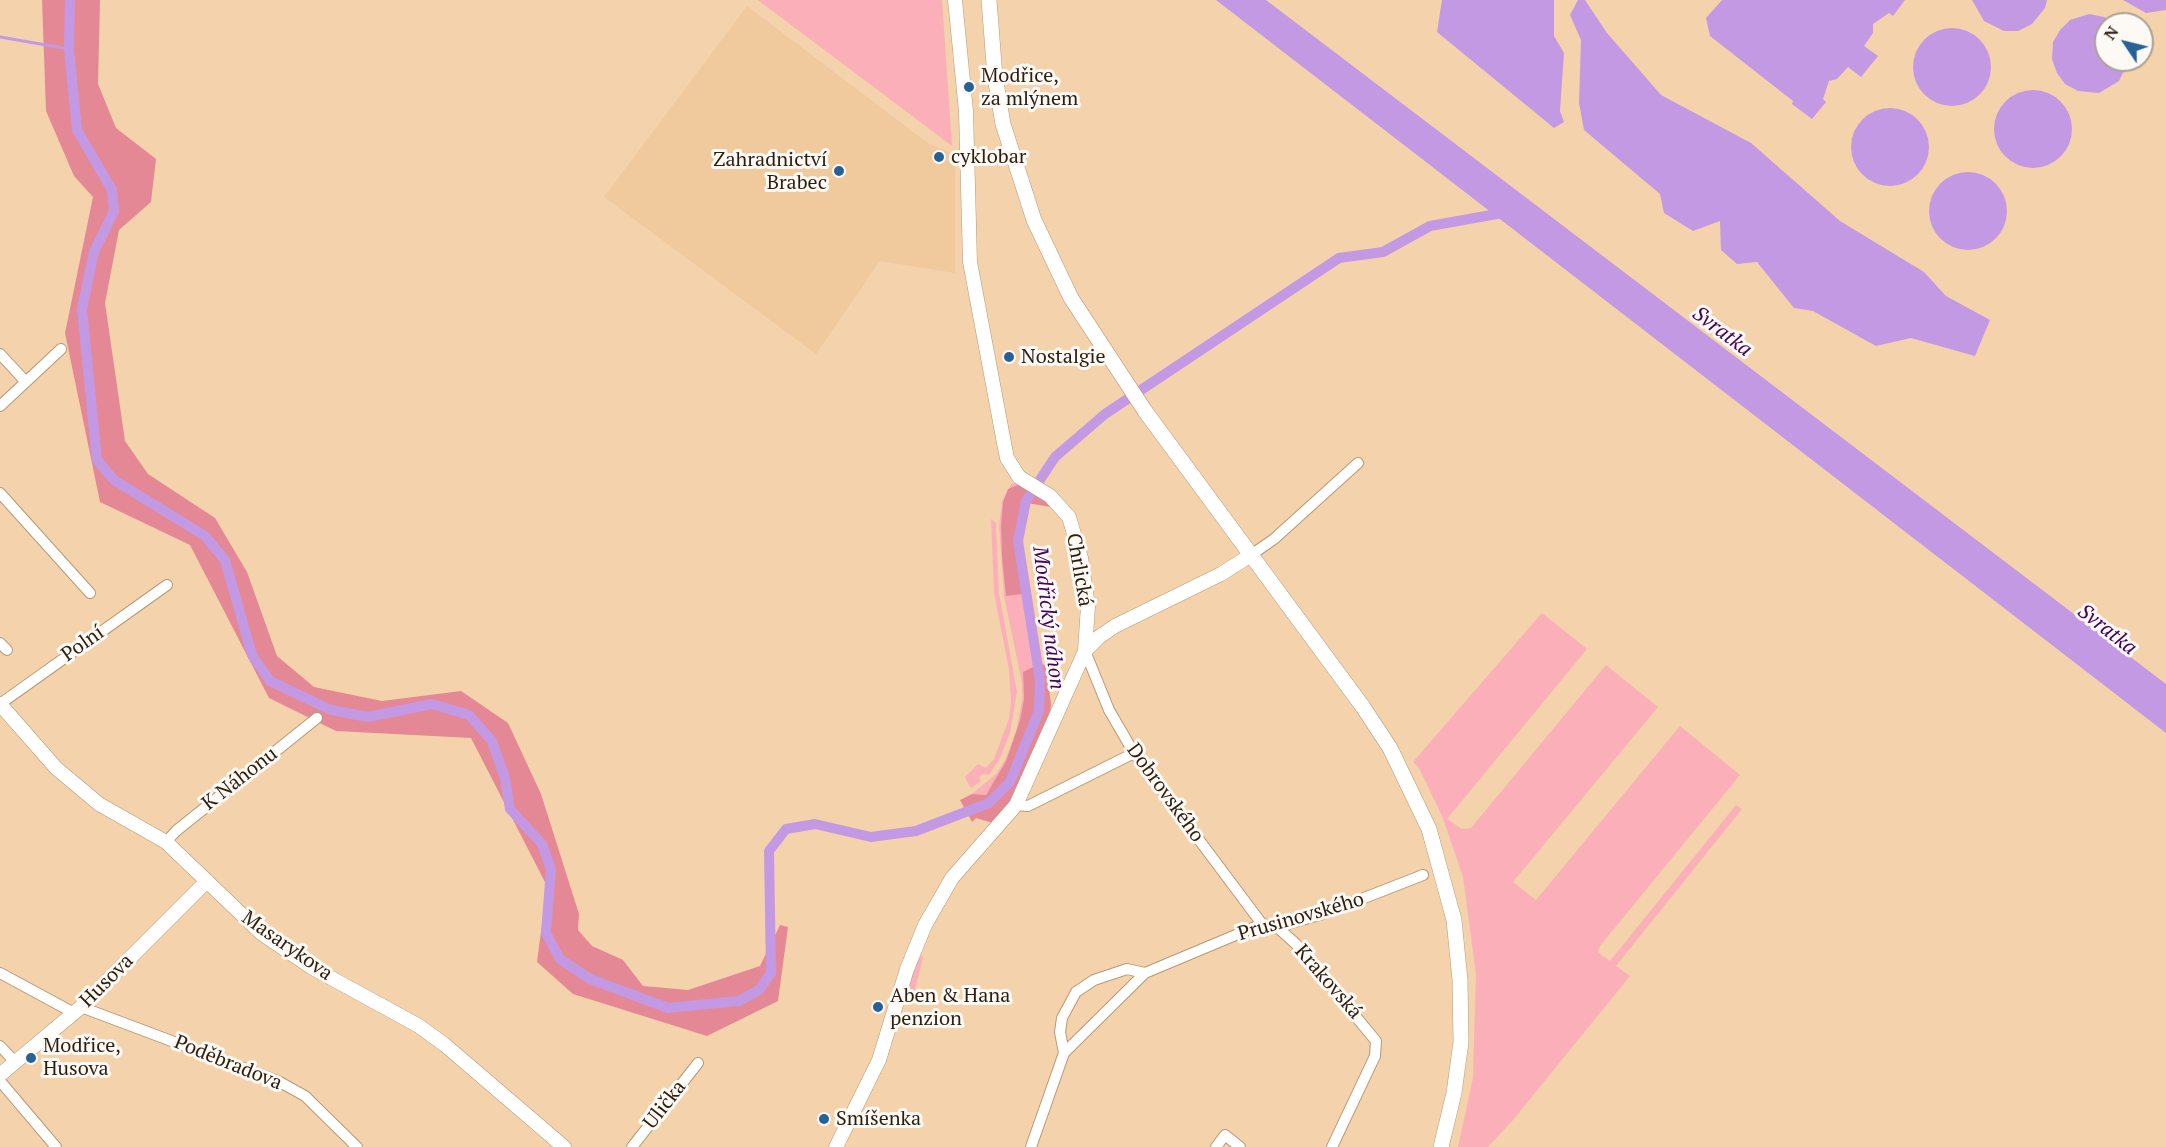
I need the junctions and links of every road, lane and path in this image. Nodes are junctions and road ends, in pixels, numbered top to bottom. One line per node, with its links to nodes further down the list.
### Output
1 (955, 0): 12 (street, Chrlická)
2 (989, 0): 9 (main road)
3 (61, 349): 5 (street)
4 (0, 354): 5 (street)
5 (26, 382): 6 (street)
6 (0, 406)
7 (1358, 463): 9 (street)
8 (0, 493): 11 (street)
9 (1251, 555): 12 (street); 40 (main road)
10 (167, 585): 13 (street, Polní)
11 (90, 593)
12 (1085, 651): 15 (street, Dobrovského); 16 (street)
13 (0, 704): 17 (street, Masarykova)
14 (317, 718): 17 (street, K Náhonu)
15 (1134, 753): 16 (street); 20 (street, Dobrovského)
16 (1016, 805): 35 (street)
17 (166, 842): 19 (street, Masarykova)
18 (1423, 875): 21 (street, Prusinovského)
19 (207, 881): 24 (street, Husova); 33 (street, Masarykova)
20 (1262, 924): 21 (street, Prusinovského); 22 (street, Prusinovského)
21 (1276, 927): 39 (street, Krakovská)
22 (1145, 973): 26 (street, Prusinovského); 26 (street, Prusinovského)
23 (0, 974): 24 (street, Poděbradova)
24 (78, 1010): 27 (street, Husova); 32 (street, Poděbradova)
25 (0, 1046): 27 (street)
26 (1064, 1053): 36 (street, Prusinovského)
27 (15, 1062): 29 (street, Husova)
28 (698, 1062): 34 (street, Ulička)
29 (0, 1075)
30 (0, 1081): 31 (street)
31 (56, 1147)
32 (357, 1147)
33 (564, 1147)
34 (632, 1147)
35 (836, 1147)
36 (1031, 1147)
37 (1216, 1147): 38 (street)
38 (1240, 1147)
39 (1332, 1147)
40 (1442, 1147)

